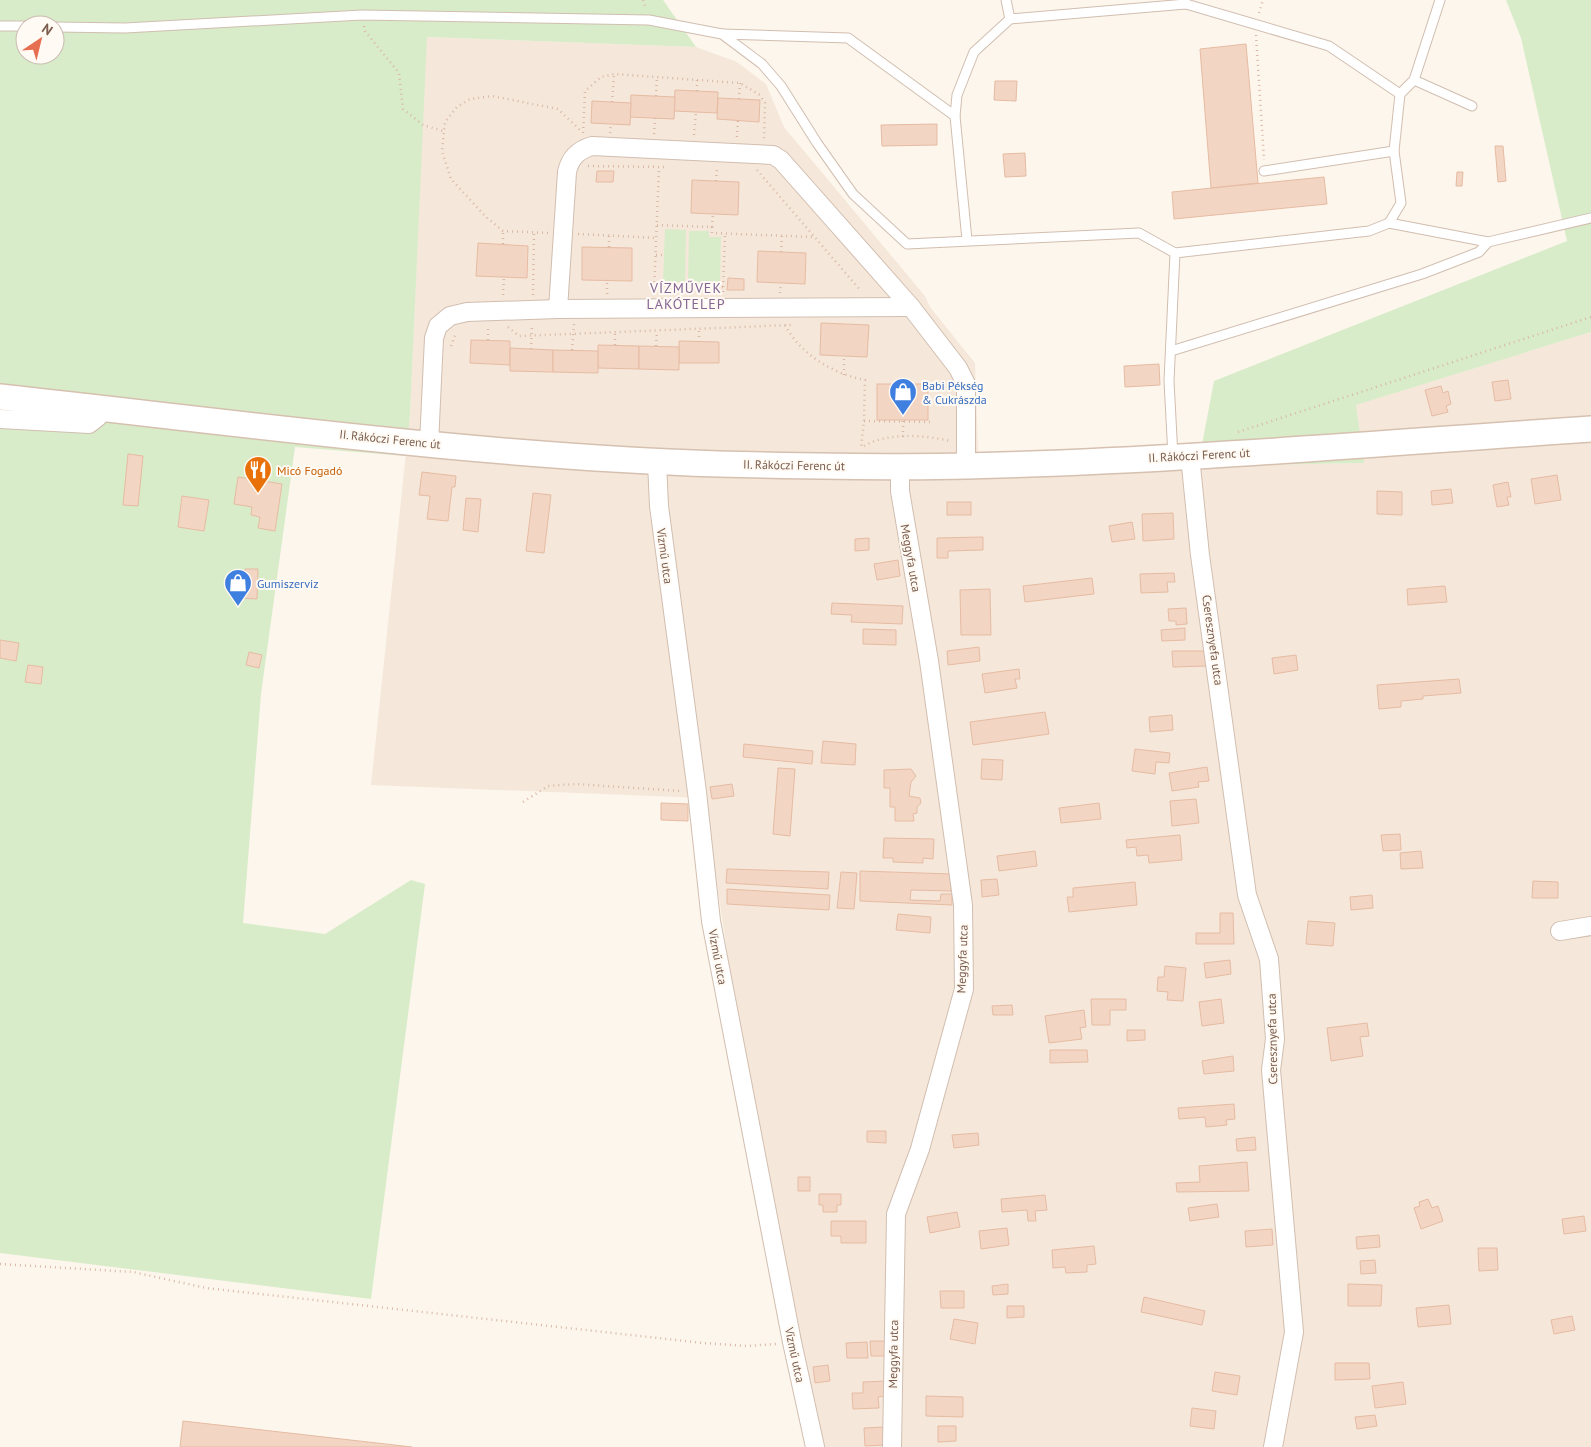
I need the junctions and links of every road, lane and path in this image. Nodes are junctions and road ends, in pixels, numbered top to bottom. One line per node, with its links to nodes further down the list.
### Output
1 (1006, 0): 4 (lane)
2 (1440, 0): 13 (lane)
3 (362, 15): 8 (lane); 9 (lane); 23 (path)
4 (1010, 19): 5 (lane); 22 (lane)
5 (1255, 24): 16 (lane); 32 (path)
6 (0, 26): 7 (lane)
7 (15, 26)
8 (65, 27)
9 (722, 34): 22 (lane); 48 (lane)
10 (614, 74): 11 (path); 19 (path); 23 (path)
11 (658, 78): 12 (path); 17 (path)
12 (697, 80): 14 (path); 15 (path)
13 (1414, 80): 16 (lane); 20 (lane)
14 (740, 83): 18 (path); 27 (path)
15 (697, 91)
16 (1400, 94): 26 (lane)
17 (656, 96)
18 (739, 99)
19 (612, 102)
20 (1472, 106)
21 (696, 112): 25 (path)
22 (955, 116): 48 (lane)
23 (442, 131): 40 (path)
24 (659, 149): 25 (street); 29 (path); 42 (street)
25 (693, 150): 27 (street)
26 (1394, 151): 32 (lane); 37 (lane)
27 (764, 153): 59 (street)
28 (579, 166): 29 (path)
29 (659, 167): 30 (path); 38 (path)
30 (668, 167)
31 (725, 170): 34 (path)
32 (1264, 170)
33 (750, 171): 46 (path)
34 (716, 181)
35 (713, 214): 39 (path)
36 (1591, 218): 49 (lane)
37 (1389, 223): 49 (lane); 53 (lane)
38 (657, 225): 39 (path); 47 (path)
39 (712, 226): 43 (path)
40 (503, 231): 41 (path); 50 (path)
41 (534, 232): 42 (path); 63 (path)
42 (563, 234): 45 (path); 61 (street)
43 (725, 234): 44 (path); 57 (path)
44 (782, 235): 46 (path); 52 (path)
45 (609, 236): 47 (path); 51 (path)
46 (814, 237): 58 (path)
47 (656, 238): 54 (path)
48 (967, 240): 53 (lane)
49 (1488, 242): 79 (lane)
50 (503, 244)
51 (608, 247)
52 (780, 252)
53 (1175, 253): 79 (lane)
54 (656, 255): 55 (path); 62 (path)
55 (664, 256)
56 (716, 283): 57 (path)
57 (723, 287): 60 (path)
58 (874, 307): 59 (street); 60 (street)
59 (911, 307): 94 (street)
60 (723, 308): 62 (street); 67 (path)
61 (558, 309): 62 (street); 63 (street)
62 (654, 309)
63 (533, 310): 72 (path); 91 (street)
64 (1591, 317): 89 (path)
65 (488, 326): 73 (path)
66 (508, 327): 72 (path)
67 (722, 328): 68 (path); 81 (path)
68 (699, 329): 69 (path); 74 (path)
69 (657, 331): 70 (path); 76 (path)
70 (615, 332): 71 (path); 75 (path)
71 (572, 335): 72 (path); 78 (path)
72 (531, 336): 77 (path)
73 (488, 340)
74 (699, 342)
75 (614, 346)
76 (656, 346)
77 (531, 349)
78 (572, 350)
79 (1171, 351): 95 (lane)
80 (844, 356): 81 (path)
81 (844, 376): 85 (path)
82 (0, 397): 83 (main road, II. Rákóczi Ferenc út)
83 (98, 408): 84 (street); 91 (main road, II. Rákóczi Ferenc út)
84 (0, 418)
85 (864, 421): 86 (path); 92 (path)
86 (903, 421): 87 (path); 90 (path)
87 (931, 422)
88 (1591, 430): 95 (main road, II. Rákóczi Ferenc út)
89 (1247, 434)
90 (903, 438): 92 (path); 94 (path)
91 (430, 444): 96 (main road, II. Rákóczi Ferenc út)
92 (861, 448): 93 (path)
93 (853, 449)
94 (966, 455): 95 (main road, II. Rákóczi Ferenc út); 97 (main road, II. Rákóczi Ferenc út)
95 (1182, 456): 106 (street, Cseresznyefa utca)
96 (657, 462): 97 (main road, II. Rákóczi Ferenc út); 98 (street, Vízmű utca)
97 (900, 466): 105 (street, Meggyfa utca)
98 (697, 792): 99 (path); 103 (street, Vízmű utca)
99 (524, 802)
100 (1591, 926): 101 (street)
101 (1560, 931)
102 (0, 1264): 103 (path)
103 (792, 1342): 104 (street, Vízmű utca)
104 (815, 1447)
105 (892, 1447)
106 (1273, 1447)

